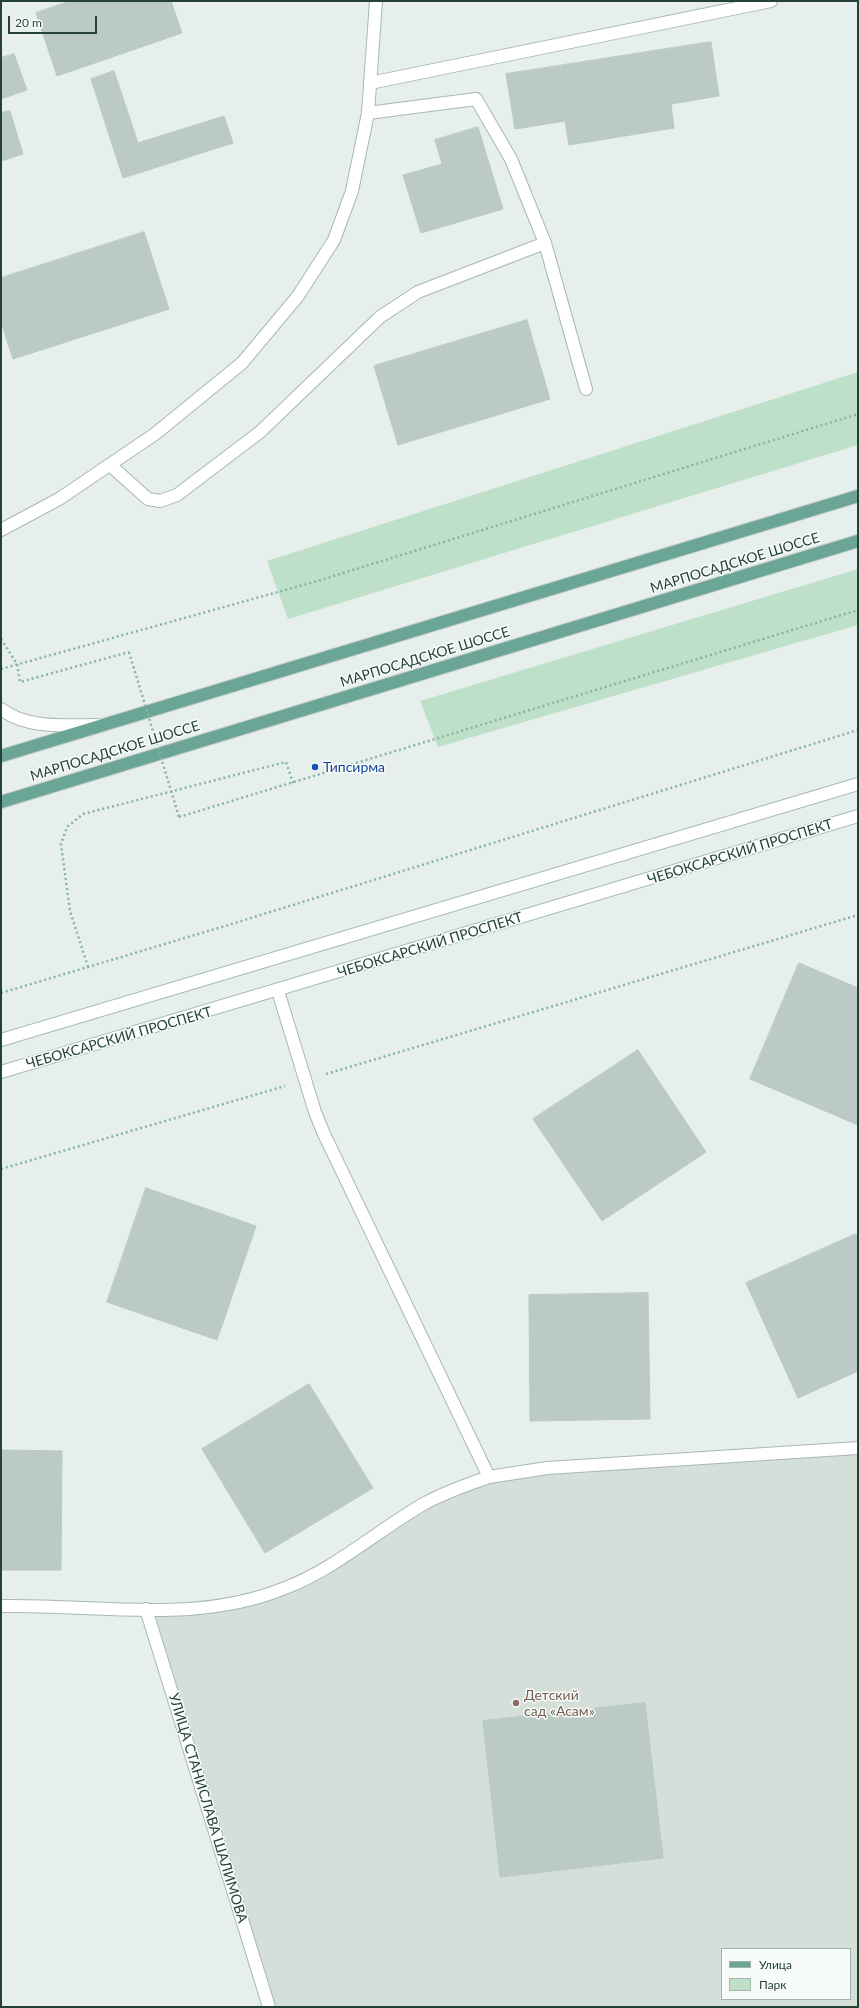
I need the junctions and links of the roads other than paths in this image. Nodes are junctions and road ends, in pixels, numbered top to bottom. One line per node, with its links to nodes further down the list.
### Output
1 (376, 1): 3 (street)
2 (771, 1): 3 (street)
3 (370, 83): 4 (street)
4 (368, 113): 5 (street); 7 (street)
5 (545, 243): 6 (street); 7 (street)
6 (586, 388)
7 (110, 465): 9 (street)
8 (858, 496): 12 (main road, МАРПОСАДСКОЕ ШОССЕ)
9 (1, 530)
10 (858, 541): 15 (main road, МАРПОСАДСКОЕ ШОССЕ)
11 (1, 709): 12 (street)
12 (102, 726): 13 (main road, МАРПОСАДСКОЕ ШОССЕ)
13 (1, 756)
14 (858, 784): 18 (street)
15 (1, 802)
16 (858, 816): 17 (street, ЧЕБОКСАРСКИЙ ПРОСПЕКТ)
17 (278, 991): 19 (street, ЧЕБОКСАРСКИЙ ПРОСПЕКТ); 21 (street)
18 (1, 1040)
19 (1, 1072)
20 (858, 1448): 21 (street)
21 (489, 1477): 23 (street)
22 (1, 1606): 23 (street)
23 (146, 1609): 24 (street, УЛИЦА СТАНИСЛАВА ШАЛИМОВА)
24 (269, 2007)

